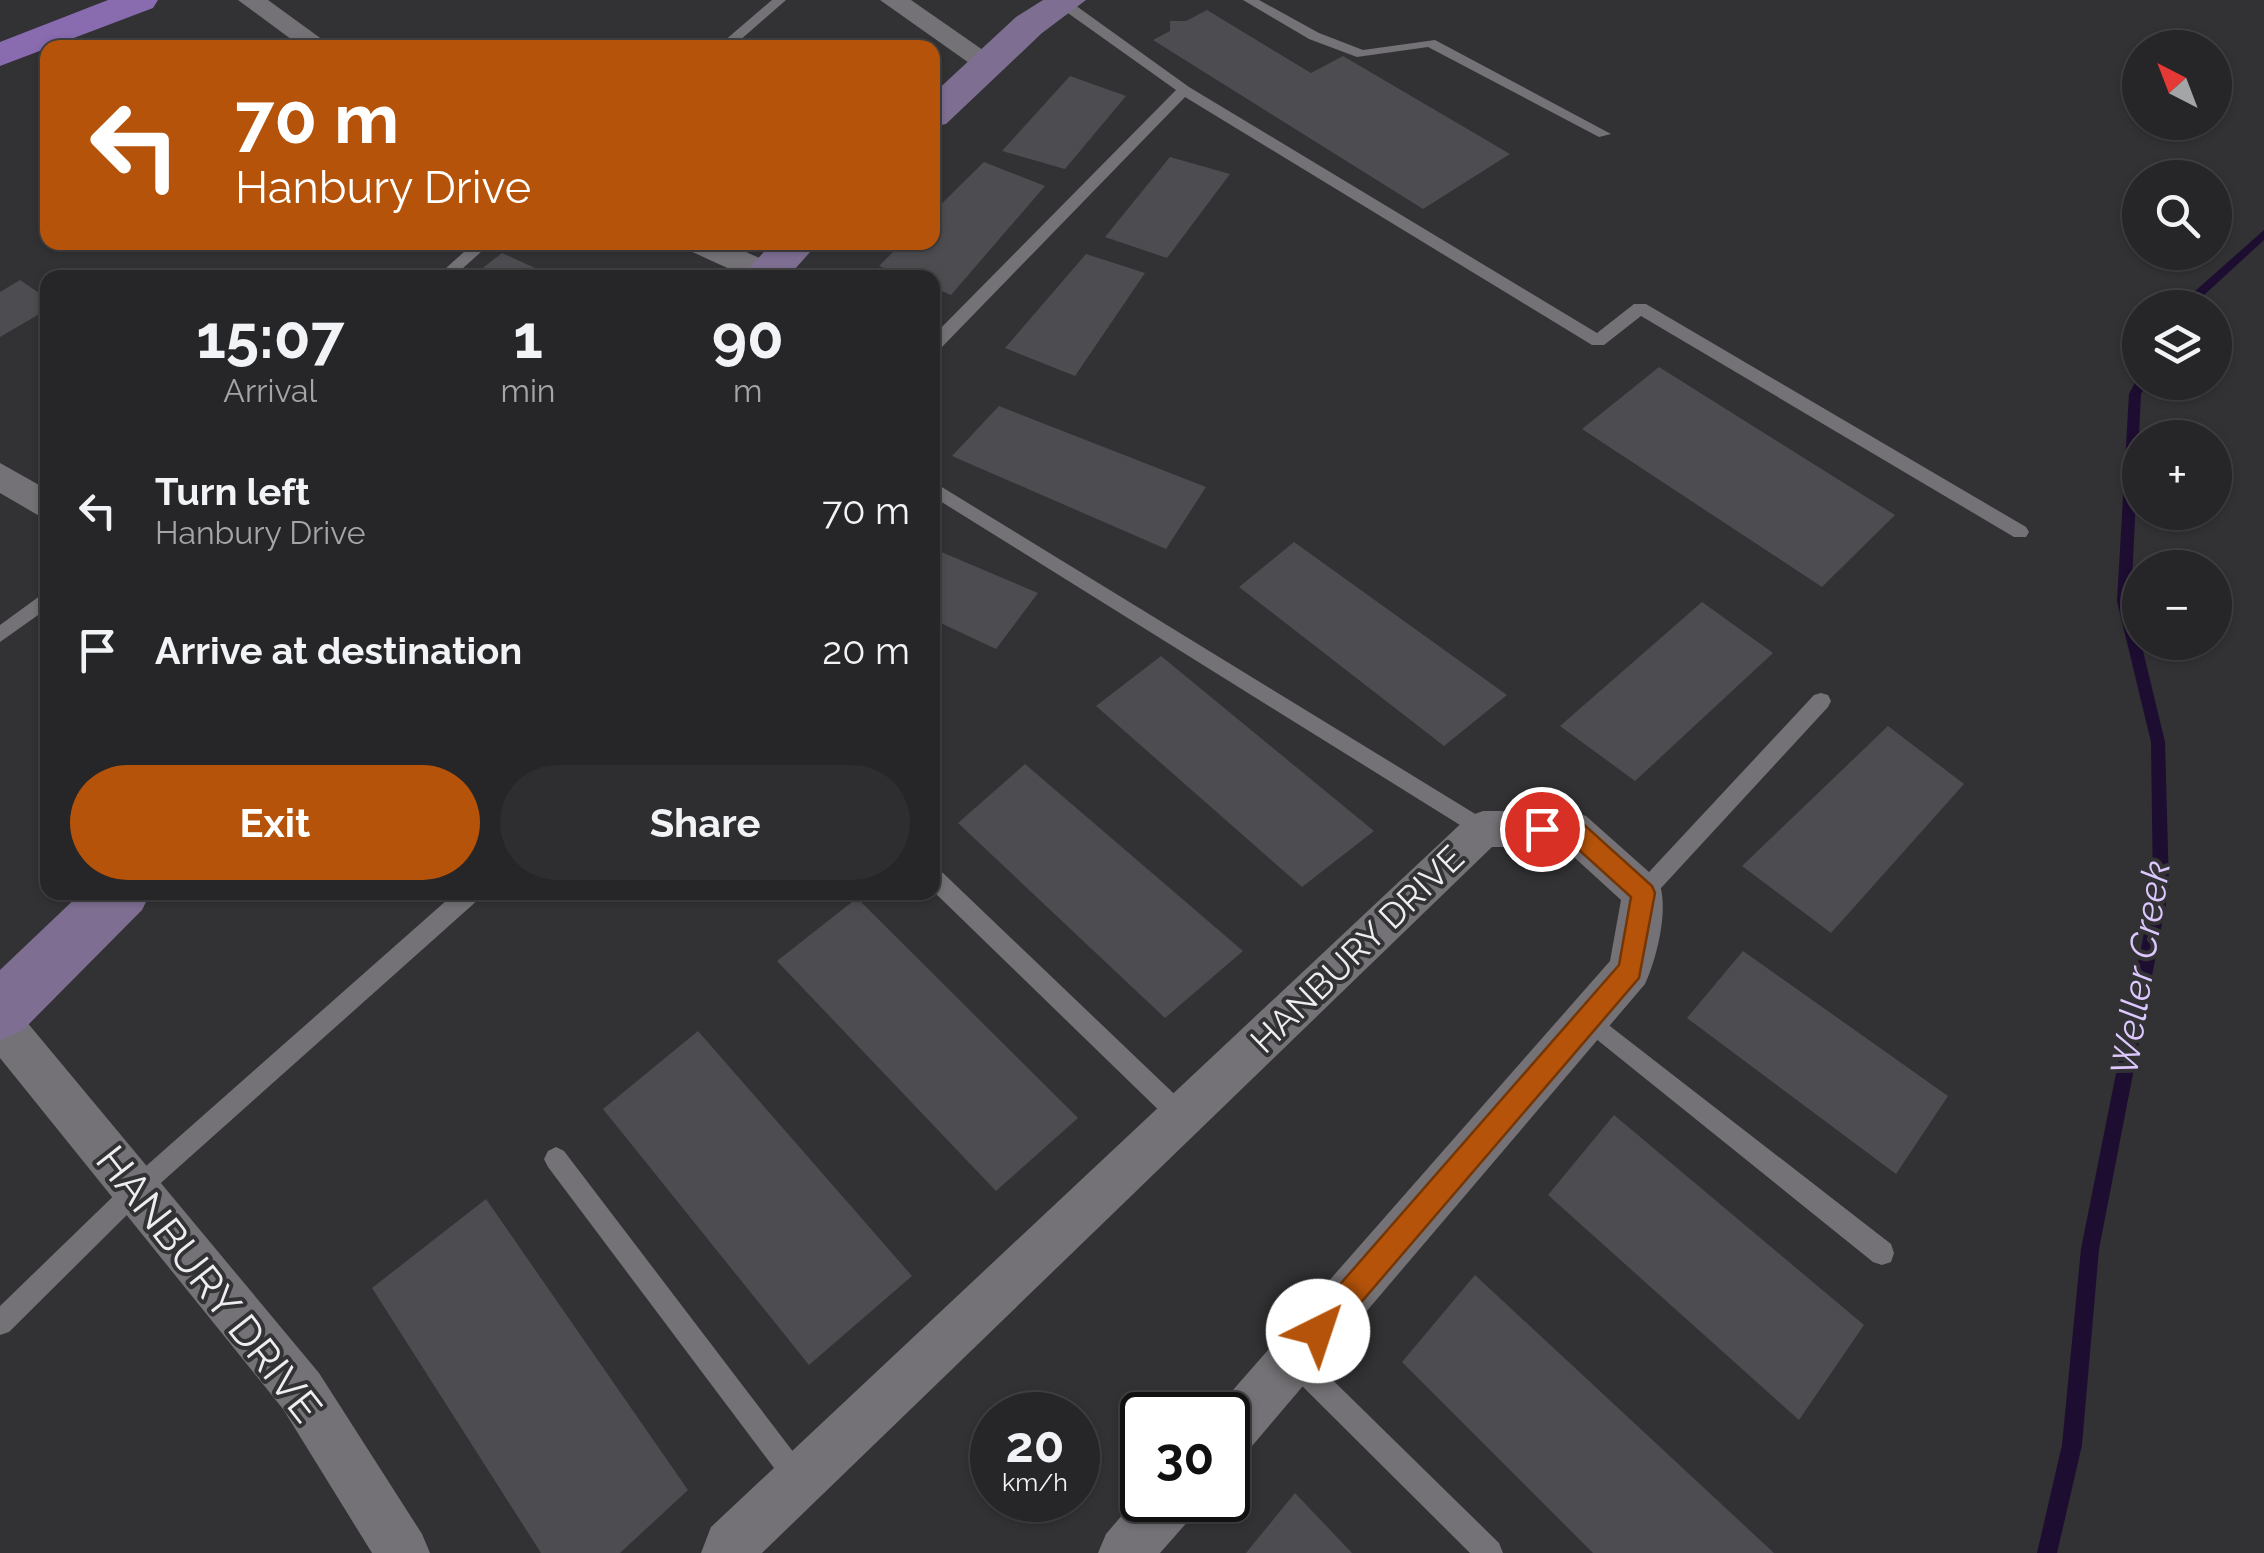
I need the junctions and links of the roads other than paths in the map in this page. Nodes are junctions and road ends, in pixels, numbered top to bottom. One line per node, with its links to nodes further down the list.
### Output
1 (140, 0): 9 (main road)
2 (251, 0): 7 (street)
3 (780, 0): 8 (lane)
4 (893, 0): 10 (street)
5 (1249, 0): 13 (lane)
6 (1066, 2): 10 (street); 11 (lane)
7 (309, 40)
8 (732, 40)
9 (0, 55)
10 (989, 64): 12 (street)
11 (1184, 90): 20 (lane); 24 (lane)
12 (940, 109)
13 (1604, 134)
14 (475, 250): 17 (lane)
15 (714, 250): 18 (street)
16 (791, 250): 19 (street)
17 (452, 270)
18 (755, 270)
19 (773, 270)
20 (940, 338)
21 (0, 476): 23 (street)
22 (940, 493): 28 (lane)
23 (40, 503)
24 (2020, 532)
25 (40, 603): 26 (lane)
26 (0, 635)
27 (1821, 701): 30 (lane)
28 (1482, 830): 30 (street, HANBURY DRIVE); 36 (street, HANBURY DRIVE)
29 (940, 884): 36 (lane)
30 (1644, 893): 34 (street)
31 (114, 900): 33 (street)
32 (463, 900): 38 (lane)
33 (0, 1011)
34 (1588, 1019): 39 (lane); 41 (street)
35 (0, 1024): 38 (street, HANBURY DRIVE)
36 (1182, 1116): 43 (street, HANBURY DRIVE)
37 (556, 1158): 43 (lane)
38 (136, 1190): 40 (lane); 45 (street, HANBURY DRIVE)
39 (1882, 1253)
40 (0, 1324)
41 (1293, 1359): 42 (street); 48 (lane)
42 (1250, 1409)
43 (799, 1481): 46 (street, HANBURY DRIVE)
44 (1152, 1522): 47 (street)
45 (404, 1553)
46 (728, 1553)
47 (1125, 1553)
48 (1489, 1553)

